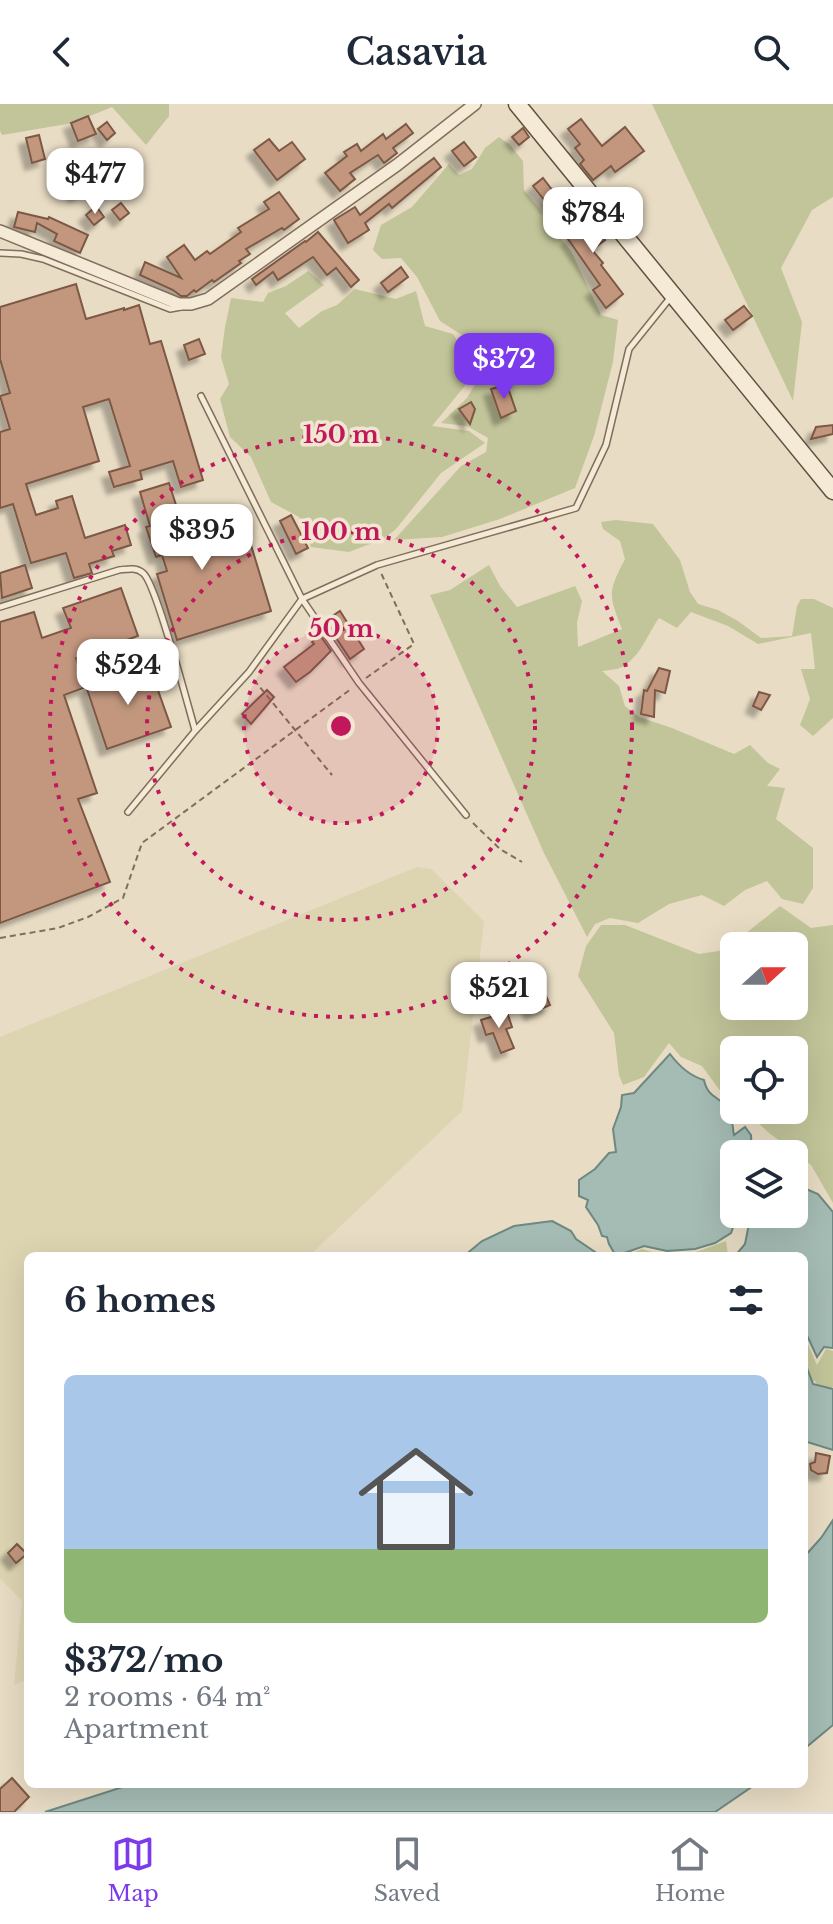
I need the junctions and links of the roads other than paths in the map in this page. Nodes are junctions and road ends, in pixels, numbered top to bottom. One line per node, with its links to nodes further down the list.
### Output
1 (475, 104): 6 (street)
2 (517, 104): 5 (street)
3 (0, 231): 6 (street)
4 (0, 253): 6 (lane)
5 (673, 295): 8 (street); 9 (lane)
6 (185, 304)
7 (201, 396): 9 (lane)
8 (833, 491)
9 (302, 599): 11 (lane); 13 (lane)
10 (0, 607): 11 (lane)
11 (195, 731): 12 (lane)
12 (128, 812)
13 (466, 815)

